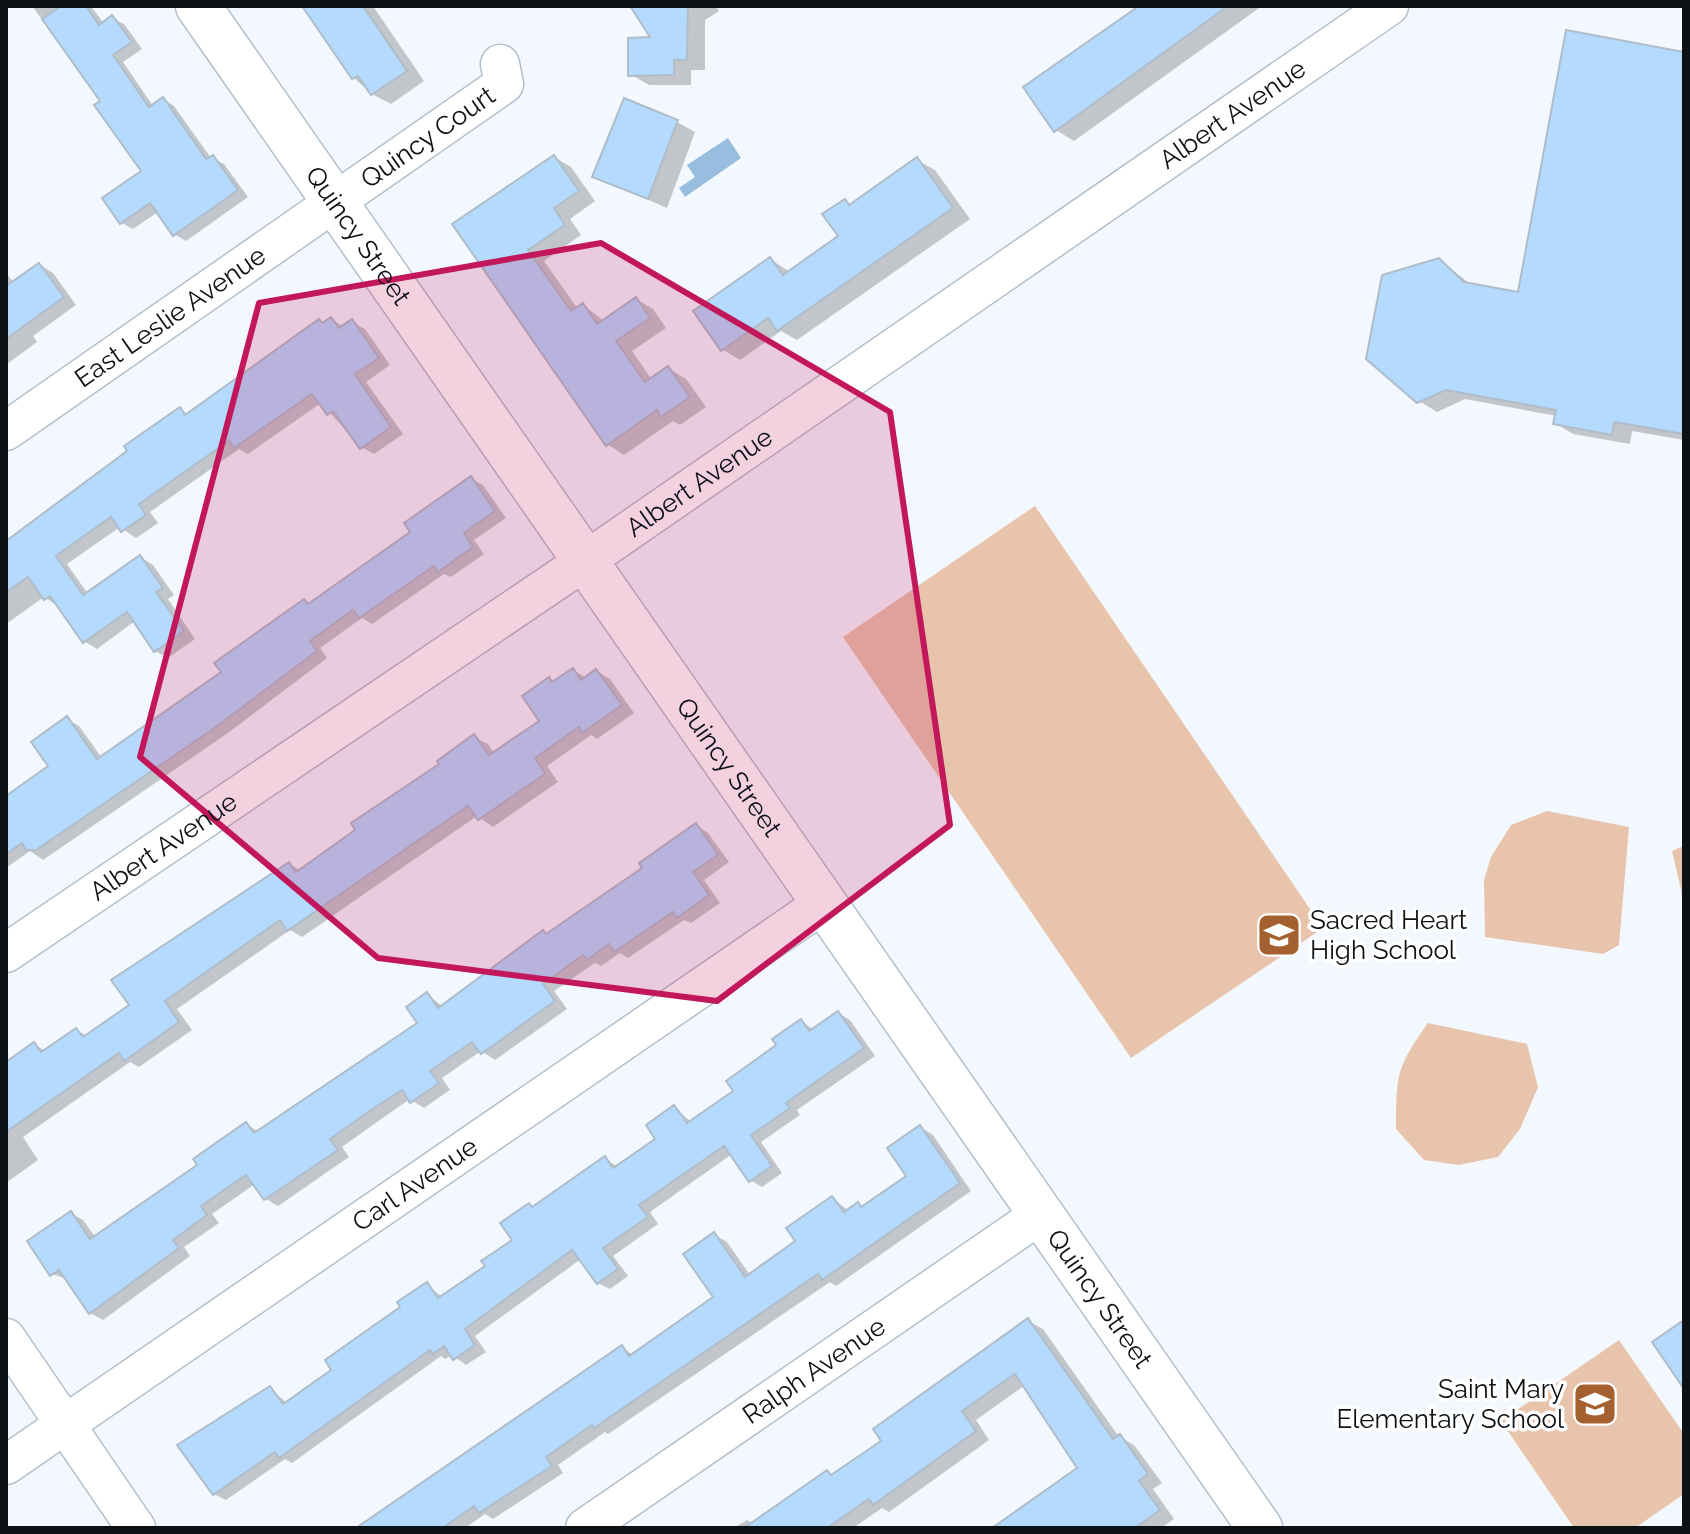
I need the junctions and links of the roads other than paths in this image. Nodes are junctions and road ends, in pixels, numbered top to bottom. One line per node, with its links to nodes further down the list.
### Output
1 (198, 6): 4 (street, Quincy Street)
2 (1389, 6): 6 (street, Albert Avenue)
3 (500, 64): 4 (street, Quincy Court)
4 (336, 204): 5 (street, East Leslie Avenue); 6 (street, Quincy Street)
5 (6, 431)
6 (585, 561): 7 (street, Quincy Street); 8 (street, Albert Avenue)
7 (824, 903): 9 (street, Quincy Street); 11 (street, Carl Avenue)
8 (6, 953)
9 (1041, 1214): 13 (street, Quincy Street); 15 (street, Ralph Avenue)
10 (6, 1338): 11 (street)
11 (65, 1424): 12 (street, Carl Avenue); 14 (street)
12 (6, 1465)
13 (1249, 1524)
14 (136, 1528)
15 (585, 1528)

